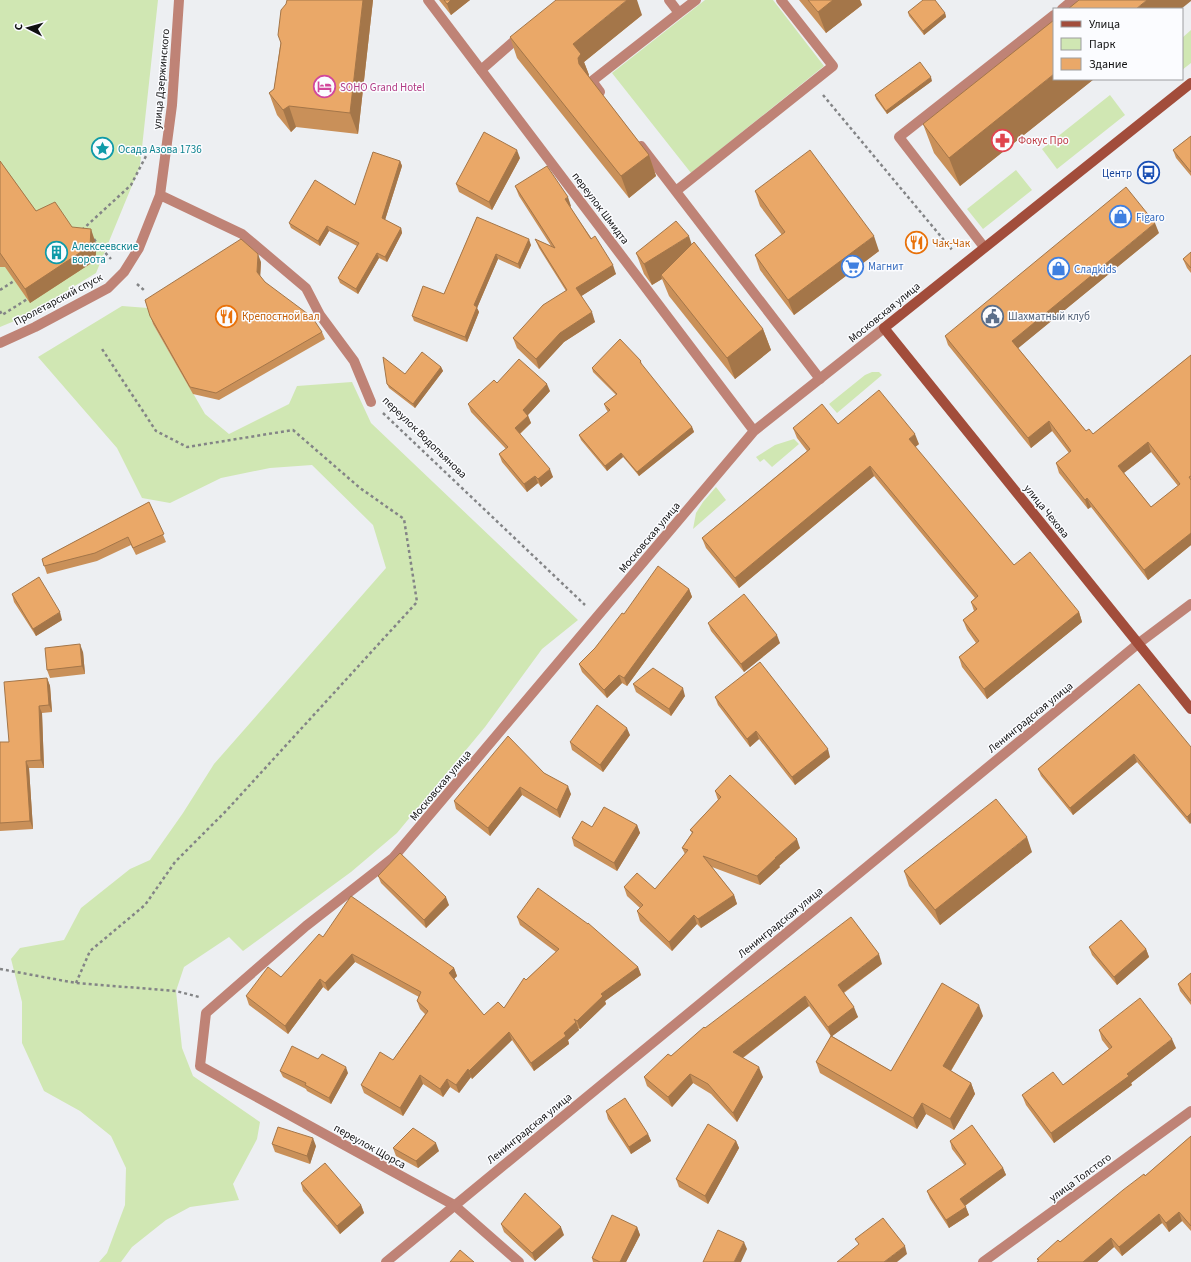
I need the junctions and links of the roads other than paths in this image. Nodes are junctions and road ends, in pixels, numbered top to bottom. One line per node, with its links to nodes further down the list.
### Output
1 (179, 0): 16 (street, улица Дзержинского)
2 (428, 0): 11 (street, переулок Шмидта)
3 (669, 0): 8 (street)
4 (696, 0): 8 (street)
5 (781, 0): 15 (street)
6 (1073, 0): 7 (street)
7 (1063, 8)
8 (679, 13): 13 (street)
9 (1053, 16): 17 (street)
10 (528, 30): 11 (street)
11 (481, 70): 23 (street, переулок Шмидта)
12 (1191, 83): 17 (main road, Московская улица)
13 (606, 100)
14 (634, 136): 15 (street)
15 (676, 191): 21 (street)
16 (160, 195): 18 (street, улица Дзержинского); 22 (street, переулок Водопьянова)
17 (984, 247): 19 (main road, Московская улица)
18 (124, 272): 20 (street, Пролетарский спуск)
19 (884, 328): 21 (street, Московская улица); 25 (main road, улица Чехова)
20 (0, 343)
21 (820, 379): 23 (street, Московская улица)
22 (371, 402)
23 (754, 432): 27 (street, Московская улица)
24 (1191, 604): 25 (street, Ленинградская улица)
25 (1139, 643): 26 (main road, улица Чехова); 29 (street, Ленинградская улица)
26 (1191, 709)
27 (200, 1066): 29 (street, переулок Щорса)
28 (1191, 1111): 32 (street, улица Толстого)
29 (454, 1205): 30 (street, Ленинградская улица); 31 (street, переулок Щорса)
30 (386, 1262)
31 (519, 1262)
32 (984, 1262)

